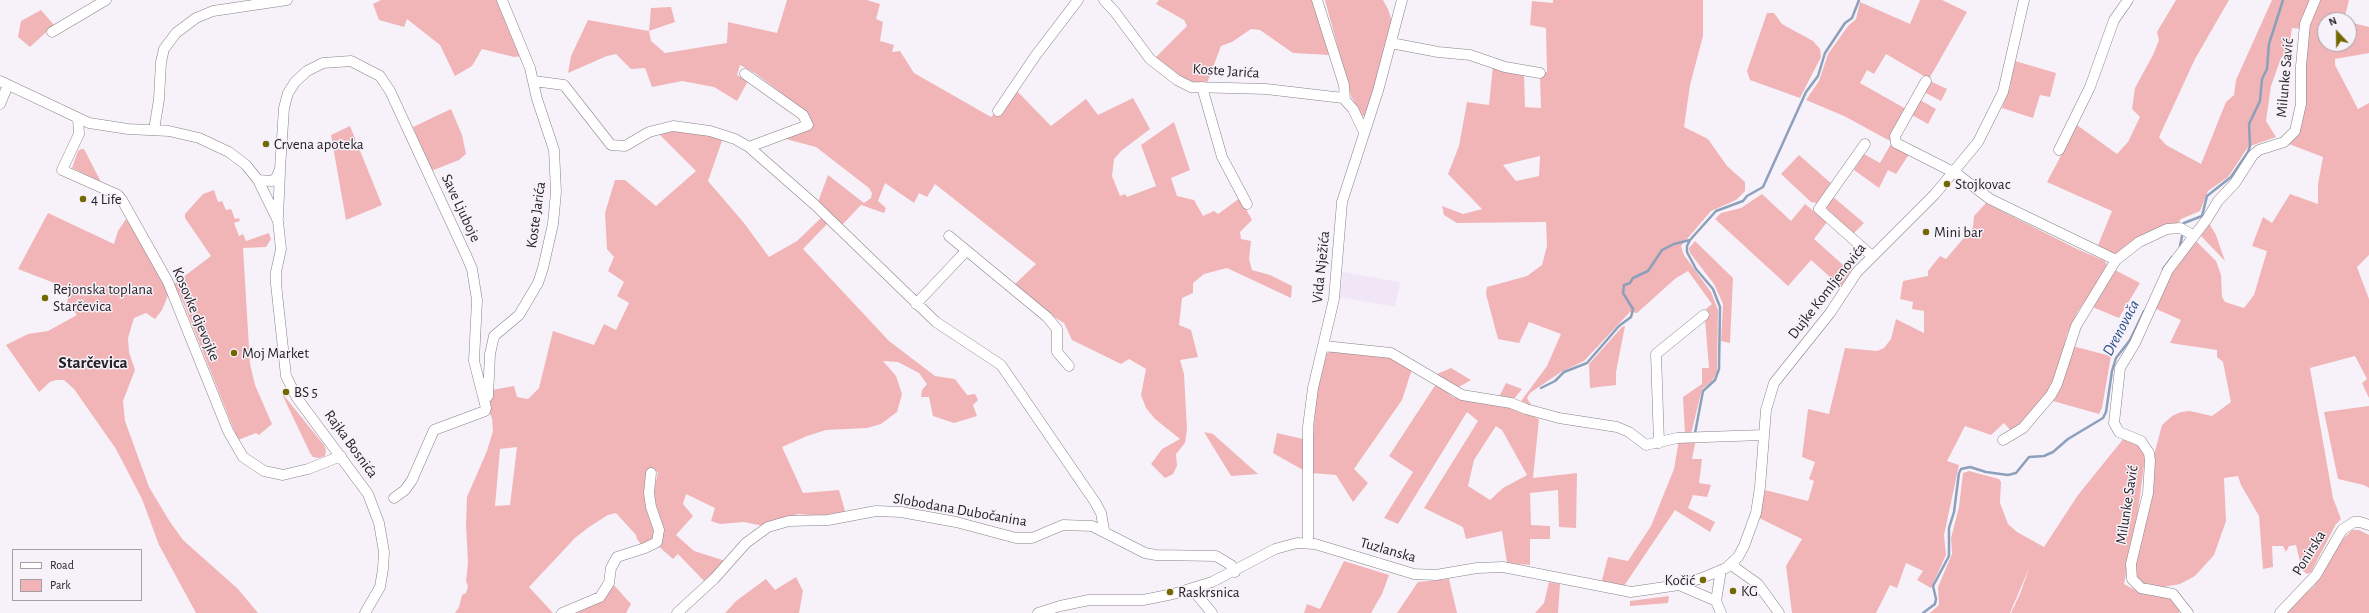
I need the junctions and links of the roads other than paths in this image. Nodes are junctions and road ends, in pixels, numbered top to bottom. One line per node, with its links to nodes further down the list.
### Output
1 (106, 0): 11 (street)
2 (288, 0): 23 (street)
3 (502, 0): 15 (street, Koste Jarića)
4 (1078, 0): 21 (street)
5 (1104, 0): 18 (street, Koste Jarića)
6 (1317, 0): 19 (street)
7 (1402, 0): 12 (street, Vida Nježića)
8 (2024, 0): 29 (street, Dujke Komljenovića)
9 (2128, 0): 27 (street)
10 (2315, 0): 33 (street, Milunke Savić)
11 (52, 32)
12 (1391, 43): 13 (street); 24 (street, Vida Nježića)
13 (1540, 73)
14 (744, 74): 26 (street)
15 (534, 81): 26 (street); 42 (street, Koste Jarića)
16 (1926, 81): 29 (street)
17 (4, 83): 20 (street); 22 (street, Rajka Bosnića)
18 (1202, 87): 19 (street, Koste Jarića); 31 (street)
19 (1345, 100): 24 (street)
20 (0, 104)
21 (998, 111)
22 (78, 119): 23 (street, Rajka Bosnića); 46 (street, Kosovke djevojke)
23 (154, 130): 30 (street, Rajka Bosnića)
24 (1364, 132): 40 (street, Vida Nježića)
25 (1865, 144): 36 (street)
26 (749, 147): 38 (street)
27 (2059, 150)
28 (280, 169): 30 (street); 32 (street, Save Ljuboje); 42 (street, Save Ljuboje)
29 (1953, 173): 36 (street, Dujke Komljenovića); 37 (street)
30 (258, 180): 32 (street, Rajka Bosnića)
31 (1247, 204)
32 (278, 221): 46 (street, Rajka Bosnića)
33 (2187, 231): 37 (street); 65 (street, Milunke Savić)
34 (949, 236): 35 (street)
35 (966, 251): 38 (street); 41 (street)
36 (1872, 256): 43 (street, Dujke Komljenovića)
37 (2116, 260): 44 (street)
38 (916, 304): 50 (street)
39 (1704, 315): 45 (street)
40 (1324, 346): 45 (street); 51 (street, Vida Nježića)
41 (1069, 366)
42 (484, 400): 48 (street)
43 (1763, 435): 45 (street); 52 (street, Dujke Komljenovića)
44 (2003, 440)
45 (1659, 443)
46 (341, 456): 58 (street, Rajka Bosnića)
47 (651, 473): 59 (street)
48 (394, 498)
49 (2369, 525): 66 (street, Ponirska)
50 (1104, 530): 54 (street, Slobodana Dubočanina); 60 (street, Slobodana Dubočanina)
51 (1308, 543): 54 (street, Tuzlanska); 55 (street, Tuzlanska)
52 (1734, 561): 53 (street, Tuzlanska); 64 (street)
53 (1721, 570): 55 (street, Tuzlanska); 57 (street)
54 (1235, 572): 56 (street, Tuzlanska)
55 (1679, 585): 57 (street)
56 (1192, 589): 61 (street, Tuzlanska); 62 (street)
57 (1716, 601): 63 (street)
58 (366, 613)
59 (562, 613)
60 (677, 613)
61 (1038, 613)
62 (1212, 613)
63 (1721, 613)
64 (1779, 613)
65 (2188, 613)
66 (2280, 613)

